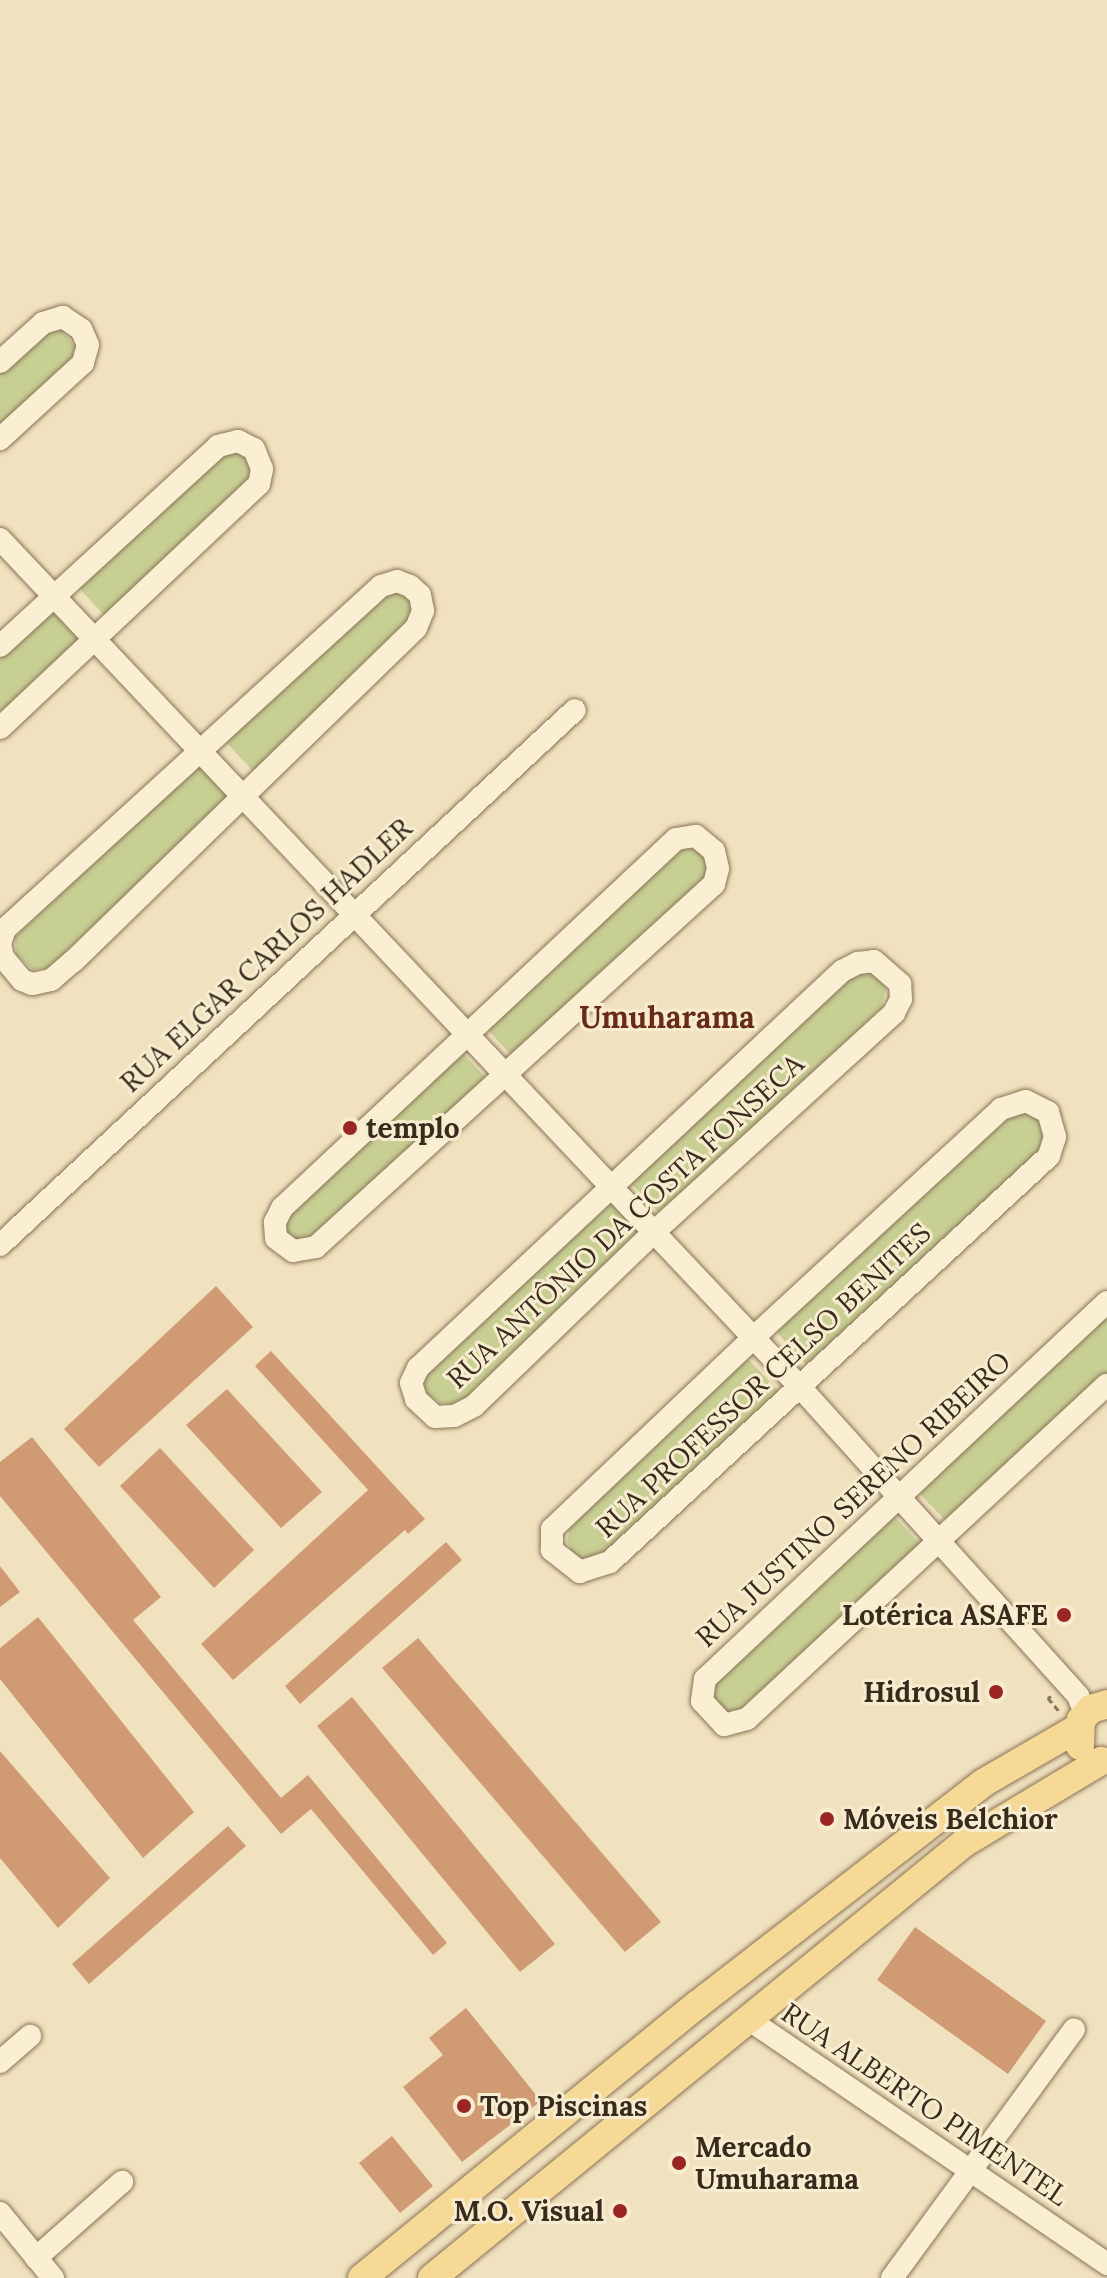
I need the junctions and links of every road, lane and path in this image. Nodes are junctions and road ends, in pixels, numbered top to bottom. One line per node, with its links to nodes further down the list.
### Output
1 (0, 362): 2 (street)
2 (0, 439)
3 (0, 539): 4 (street)
4 (54, 596): 5 (street); 5 (street); 6 (street)
5 (96, 641): 8 (street); 9 (street)
6 (0, 646)
7 (575, 710): 11 (street, RUA ELGAR CARLOS HADLER)
8 (0, 728)
9 (200, 751): 10 (street); 10 (street); 10 (street)
10 (242, 796): 11 (street)
11 (352, 913): 12 (street); 16 (street, RUA ELGAR CARLOS HADLER)
12 (465, 1033): 13 (street); 13 (street); 13 (street)
13 (505, 1075): 14 (street)
14 (612, 1188): 15 (street); 15 (street, RUA ANTÔNIO DA COSTA FONSECA); 15 (street, RUA ANTÔNIO DA COSTA FONSECA)
15 (653, 1233): 18 (street)
16 (2, 1240)
17 (1107, 1302): 21 (street, RUA JUSTINO SERENO RIBEIRO)
18 (753, 1338): 20 (street); 20 (street, RUA PROFESSOR CELSO BENITES); 20 (street, RUA PROFESSOR CELSO BENITES)
19 (1107, 1385): 22 (street, RUA JUSTINO SERENO RIBEIRO)
20 (800, 1387): 21 (street)
21 (899, 1496): 22 (street); 22 (street, RUA JUSTINO SERENO RIBEIRO)
22 (937, 1541): 23 (street)
23 (1089, 1710): 24 (main road); 35 (main road)
24 (1104, 1762): 25 (main road)
25 (748, 2019): 29 (street, RUA ALBERTO PIMENTEL); 36 (main road)
26 (1074, 2029): 29 (street)
27 (30, 2036): 28 (street)
28 (0, 2062)
29 (970, 2172): 33 (street, RUA ALBERTO PIMENTEL); 37 (street)
30 (122, 2182): 32 (street)
31 (0, 2213): 32 (street)
32 (36, 2258): 34 (street)
33 (1107, 2264)
34 (53, 2278)
35 (362, 2278)
36 (432, 2278)
37 (892, 2278)

